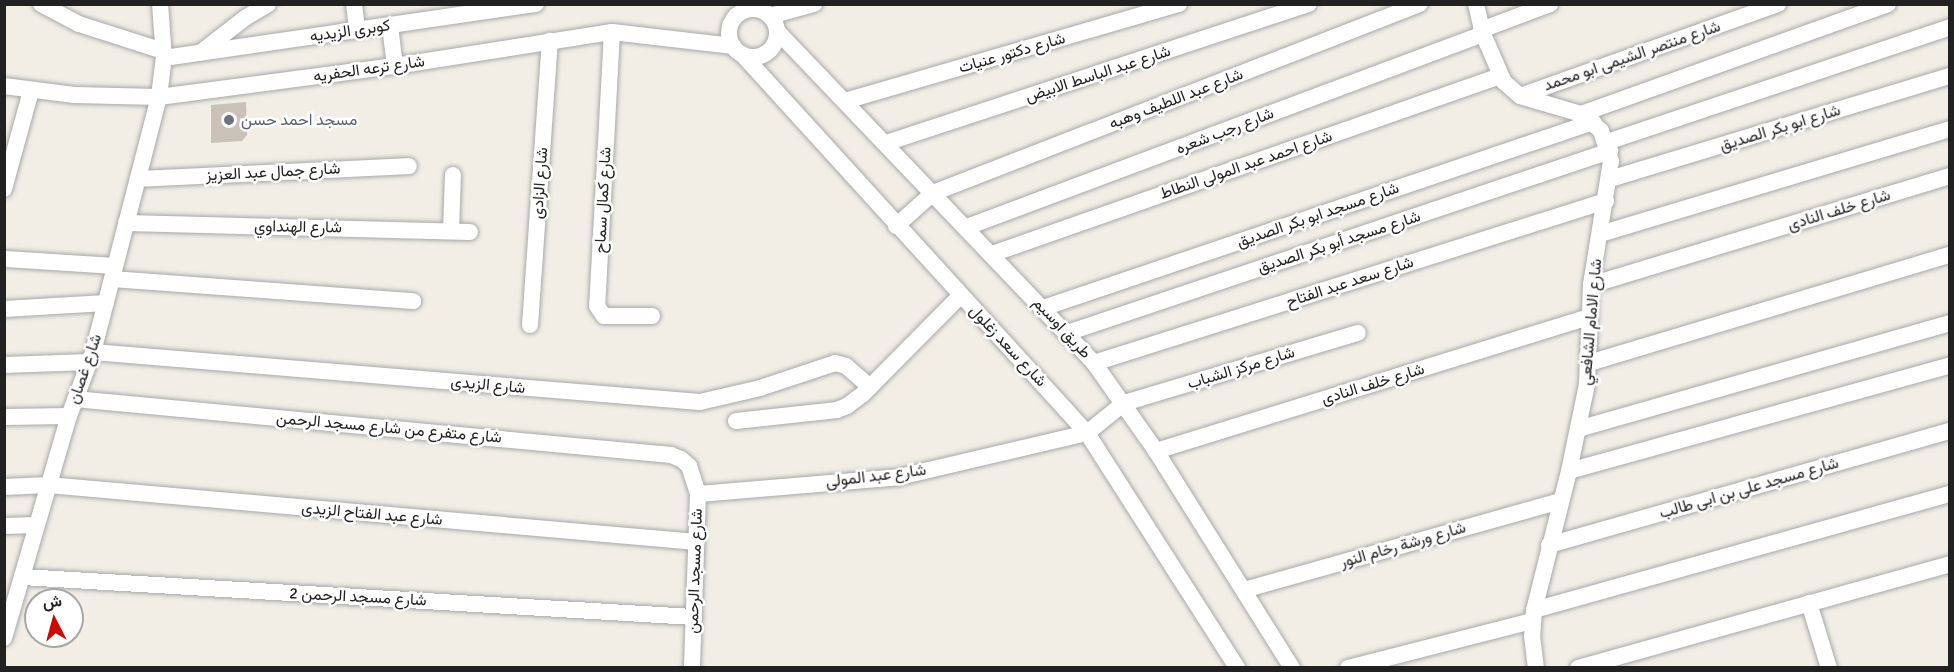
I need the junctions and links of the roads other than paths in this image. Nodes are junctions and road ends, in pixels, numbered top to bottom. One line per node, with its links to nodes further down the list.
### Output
1 (40, 4): 24 (street)
2 (160, 4): 24 (street, شارع غصان)
3 (268, 4): 23 (street)
4 (354, 4): 18 (street)
5 (536, 4): 16 (street, كوبرى الزيديه)
6 (814, 4): 15 (street)
7 (1179, 4): 32 (street, شارع دكتور عنيات)
8 (1310, 4): 35 (street, شارع عبد الباسط الابيض)
9 (1420, 4): 43 (street, شارع عبد اللطيف وهبه)
10 (1476, 4): 20 (street)
11 (1550, 4): 20 (street, شارع رجب شعره)
12 (1778, 4): 30 (street, شارع منتصر الشيمى ابو محمد)
13 (1888, 4): 33 (street, شارع مسجد ابو بكر الصديق)
14 (752, 7): 15 (street); 22 (street)
15 (774, 24): 22 (street); 32 (street, طريق اوسيم)
16 (390, 26): 18 (street, كوبرى الزيديه); 25 (street)
17 (1950, 27): 36 (street, شارع مسجد أبو بكر الصديق)
18 (357, 30): 23 (street, كوبرى الزيديه)
19 (612, 32): 21 (street, شارع ترعه الحفريه); 22 (street, شارع ترعه الحفريه); 61 (street, شارع كمال سماح)
20 (1482, 32): 26 (street); 47 (street, شارع رجب شعره)
21 (550, 41): 25 (street, شارع ترعه الحفريه); 64 (street, شارع الزادى)
22 (737, 50): 46 (street, شارع سعد زغلول)
23 (200, 53): 24 (street, كوبرى الزيديه)
24 (163, 54): 31 (street, شارع غصان)
25 (395, 66): 31 (street, شارع ترعه الحفريه)
26 (1500, 76): 30 (street); 51 (street, شارع احمد عبد المولى النطاط)
27 (1950, 76): 41 (street, شارع ابو بكر الصديق)
28 (4, 86): 29 (street, شارع ترعه الحفريه)
29 (31, 91): 31 (street, شارع ترعه الحفريه); 42 (street)
30 (1520, 96): 33 (street)
31 (159, 98): 40 (street, شارع غصان)
32 (845, 101): 35 (street, طريق اوسيم)
33 (1587, 118): 36 (street); 59 (street, شارع مسجد ابو بكر الصديق)
34 (1950, 129): 50 (street)
35 (886, 143): 43 (street, طريق اوسيم)
36 (1608, 147): 41 (street, شارع الامام الشافعي); 65 (street, شارع مسجد أبو بكر الصديق)
37 (409, 166): 40 (street, شارع جمال عبد العزيز)
38 (453, 175): 48 (street)
39 (1950, 176): 55 (street, شارع خلف النادى)
40 (138, 179): 45 (street, شارع غصان)
41 (1610, 179): 44 (street, شارع الامام الشافعي)
42 (4, 189)
43 (933, 193): 46 (street); 47 (street, طريق اوسيم)
44 (1606, 201): 50 (street, شارع الامام الشافعي); 68 (street, شارع سعد عبد الفتاح)
45 (126, 223): 48 (street, شارع الهنداوي); 54 (street, شارع غصان)
46 (896, 226): 56 (street, شارع سعد زغلول)
47 (967, 227): 51 (street, طريق اوسيم)
48 (451, 231): 49 (street, شارع الهنداوي)
49 (470, 231)
50 (1600, 234): 55 (street, شارع الامام الشافعي)
51 (992, 254): 59 (street, طريق اوسيم)
52 (1950, 255): 69 (street)
53 (6, 259): 54 (street)
54 (114, 272): 57 (street); 58 (street, شارع غصان)
55 (1591, 285): 62 (street, شارع الامام الشافعي)
56 (961, 295): 72 (street); 80 (street, شارع سعد زغلول)
57 (413, 300)
58 (106, 303): 60 (street); 67 (street, شارع غصان)
59 (1043, 308): 65 (street, طريق اوسيم)
60 (4, 309)
61 (652, 316)
62 (1590, 317): 69 (street, شارع الامام الشافعي); 81 (street, شارع خلف النادى)
63 (1950, 323): 78 (street)
64 (530, 325)
65 (1067, 333): 68 (street, طريق اوسيم)
66 (1358, 333): 74 (street, شارع مركز الشباب)
67 (91, 357): 70 (street); 72 (street, شارع الزيدى); 73 (street, شارع غصان)
68 (1094, 363): 74 (street, طريق اوسيم)
69 (1588, 363): 78 (street, شارع الامام الشافعي)
70 (4, 365)
71 (1950, 365): 82 (street)
72 (870, 387): 77 (street)
73 (75, 399): 75 (street, شارع غصان); 83 (street, شارع متفرع من شارع مسجد الرحمن)
74 (1124, 403): 80 (street); 81 (street, طريق اوسيم)
75 (69, 416): 76 (street); 84 (street, شارع غصان)
76 (4, 417)
77 (736, 422)
78 (1578, 429): 82 (street, شارع الامام الشافعي)
79 (1950, 430): 92 (street, شارع مسجد على بن ابى طالب)
80 (1087, 433): 86 (street, شارع عبد المولى); 101 (street, شارع سعد زغلول)
81 (1156, 451): 95 (street, طريق اوسيم)
82 (1569, 471): 88 (street, شارع الامام الشافعي)
83 (693, 476): 86 (street, شارع مسجد الرحمن)
84 (48, 485): 85 (street, شارع عبد الفتاح الزيدى); 89 (street, شارع غصان); 91 (street, شارع عبد الفتاح الزيدى)
85 (4, 487)
86 (698, 494): 91 (street, شارع مسجد الرحمن)
87 (1950, 494): 97 (street)
88 (1561, 501): 92 (street, شارع الامام الشافعي); 95 (street, شارع ورشة رخام النور)
89 (36, 525): 90 (street); 94 (street, شارع غصان)
90 (4, 526)
91 (696, 542): 98 (street, شارع مسجد الرحمن)
92 (1549, 545): 97 (street, شارع الامام الشافعي)
93 (1950, 564): 96 (street)
94 (15, 584): 98 (street, شارع مسجد الرحمن 2); 99 (street, شارع غصان)
95 (1244, 590): 102 (street, طريق اوسيم)
96 (1809, 603): 105 (street); 106 (street)
97 (1534, 616): 103 (street); 104 (street, شارع الامام الشافعي)
98 (693, 617): 100 (street, شارع مسجد الرحمن)
99 (4, 638)
100 (692, 668)
101 (1237, 668)
102 (1292, 668)
103 (1348, 668)
104 (1536, 668)
105 (1578, 668)
106 (1829, 668)

